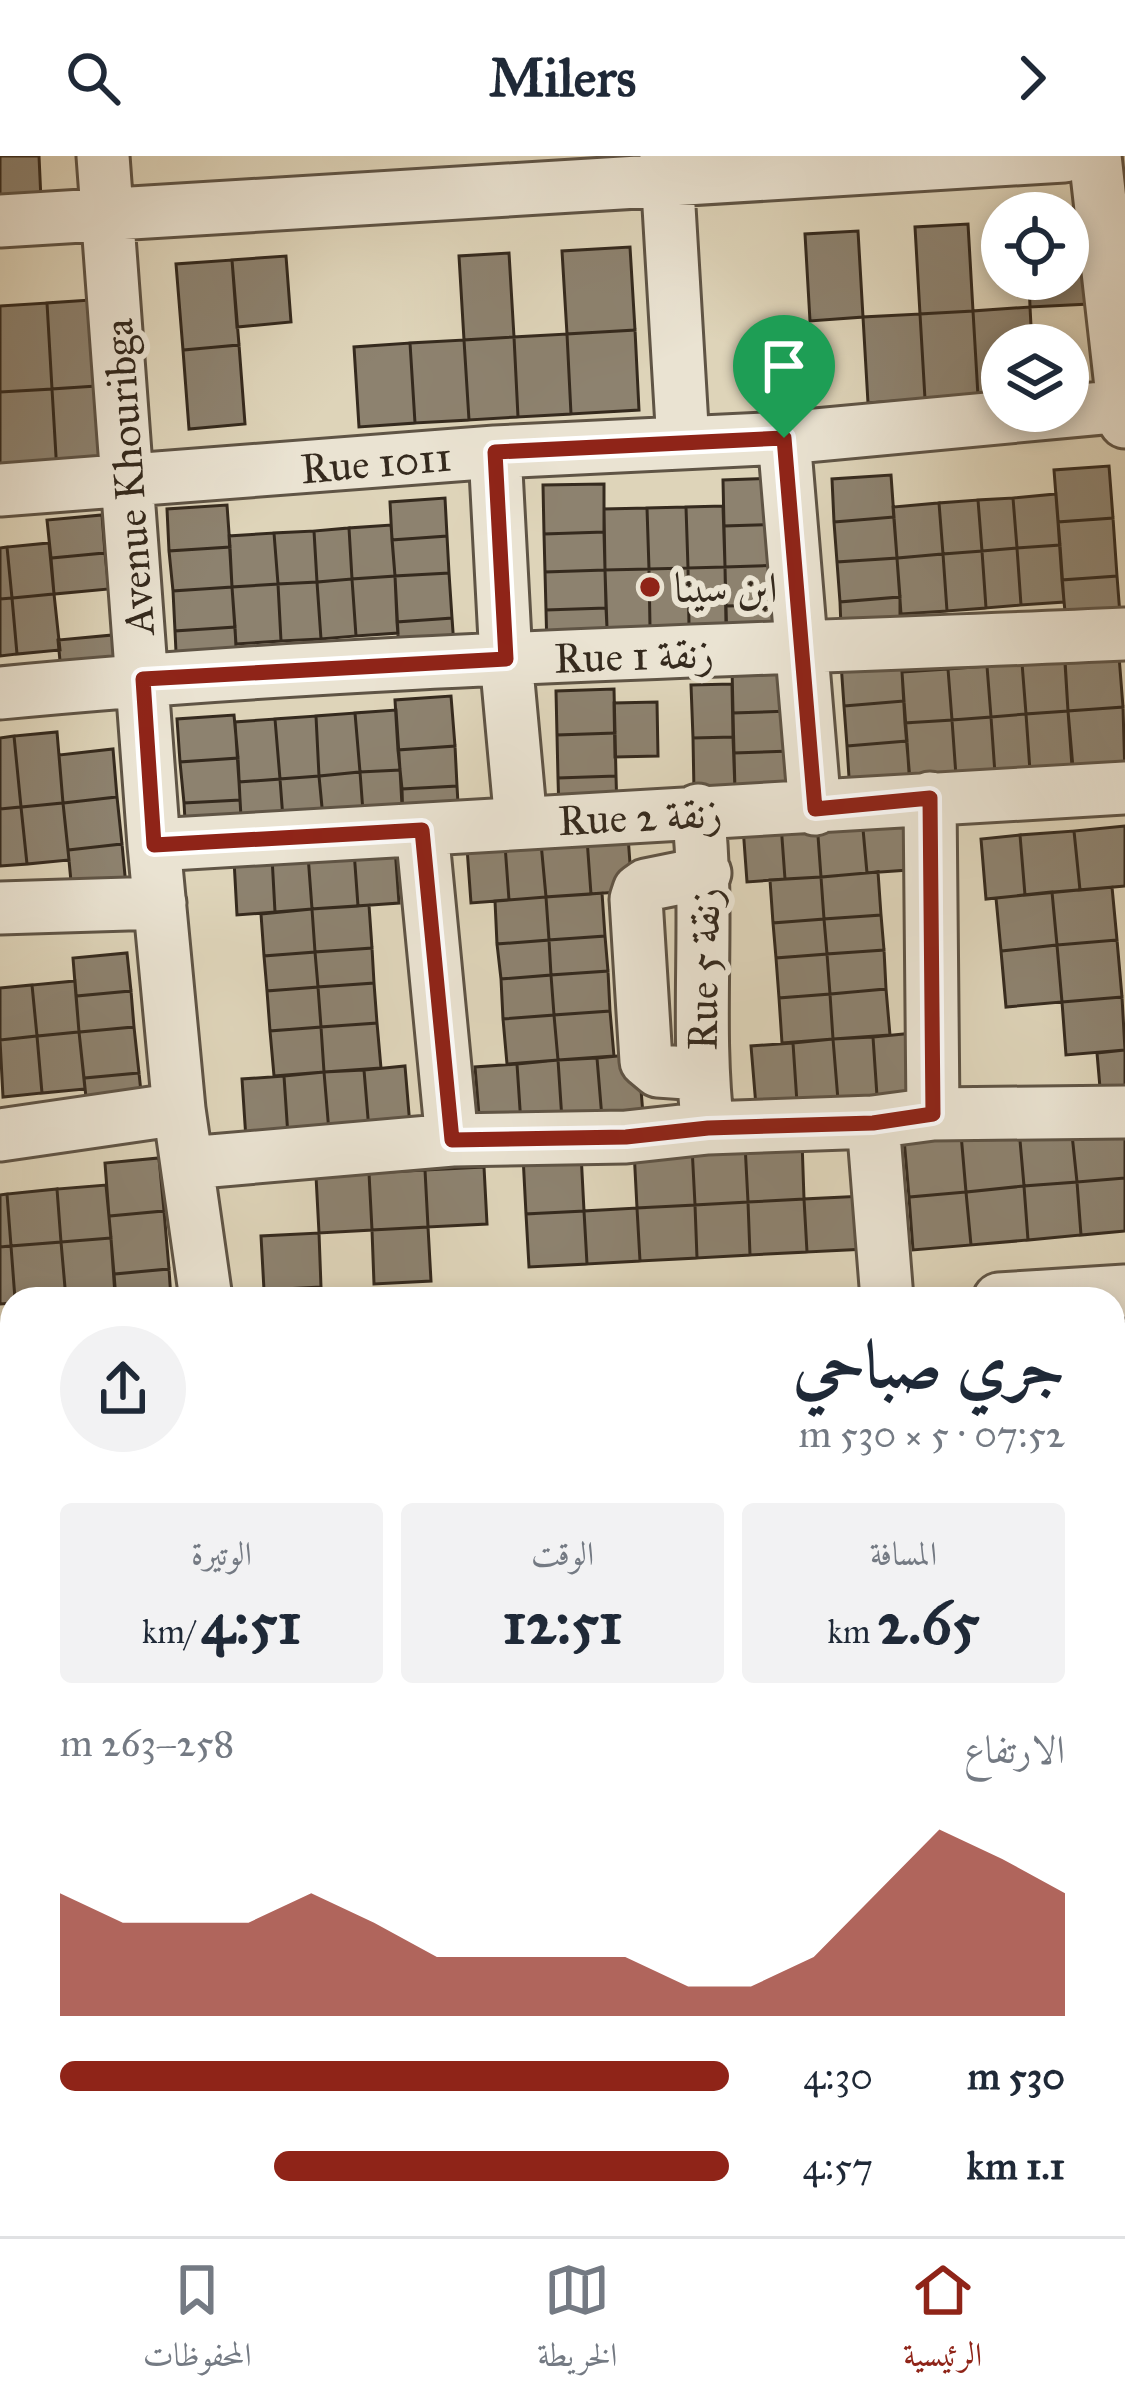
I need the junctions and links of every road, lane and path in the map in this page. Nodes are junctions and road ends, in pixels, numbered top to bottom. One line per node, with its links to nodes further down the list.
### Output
1 (103, 156): 5 (street, Avenue Khouribga)
2 (1064, 156): 4 (street)
3 (1095, 156): 7 (street)
4 (667, 168): 5 (street); 9 (street)
5 (107, 214): 6 (street); 11 (street, Avenue Khouribga)
6 (0, 221)
7 (1124, 411): 8 (street, Rue 1011)
8 (784, 438): 9 (street, Rue 1011); 14 (street)
9 (683, 443): 10 (street, Rue 1011)
10 (495, 452): 11 (street, Rue 1011); 15 (street)
11 (129, 482): 12 (street, Rue 1011); 16 (street, Avenue Khouribga)
12 (0, 490)
13 (1125, 634): 14 (street, Rue 1 زنقة)
14 (804, 648): 15 (street, Rue 1 زنقة); 20 (street)
15 (506, 659): 16 (street, Rue 1 زنقة); 22 (street)
16 (143, 679): 17 (street, Rue 1 زنقة); 24 (street, Avenue Khouribga)
17 (0, 693)
18 (1125, 788): 19 (street, Rue 2 زنقة)
19 (930, 798): 20 (street, Rue 2 زنقة); 31 (street)
20 (815, 809): 21 (street, Rue 2 زنقة)
21 (698, 810): 22 (street, Rue 2 زنقة); 25 (street, Rue 5 زنقة)
22 (521, 823): 23 (street, Rue 2 زنقة)
23 (422, 830): 24 (street, Rue 2 زنقة); 35 (street)
24 (154, 845): 27 (street, Avenue Khouribga)
25 (705, 873): 28 (street, Rue 5 زنقة); 28 (street)
26 (10, 895): 27 (street)
27 (160, 903): 29 (street, Avenue Khouribga)
28 (701, 1074): 33 (street, Rue 5 زنقة)
29 (179, 1109): 34 (street); 36 (street, Avenue Khouribga)
30 (1125, 1112): 31 (street)
31 (933, 1114): 32 (street)
32 (873, 1123): 33 (street); 38 (street)
33 (708, 1128): 35 (street)
34 (0, 1135)
35 (452, 1140): 36 (street)
36 (188, 1163): 37 (street, Avenue Khouribga)
37 (204, 1287)
38 (886, 1287)

